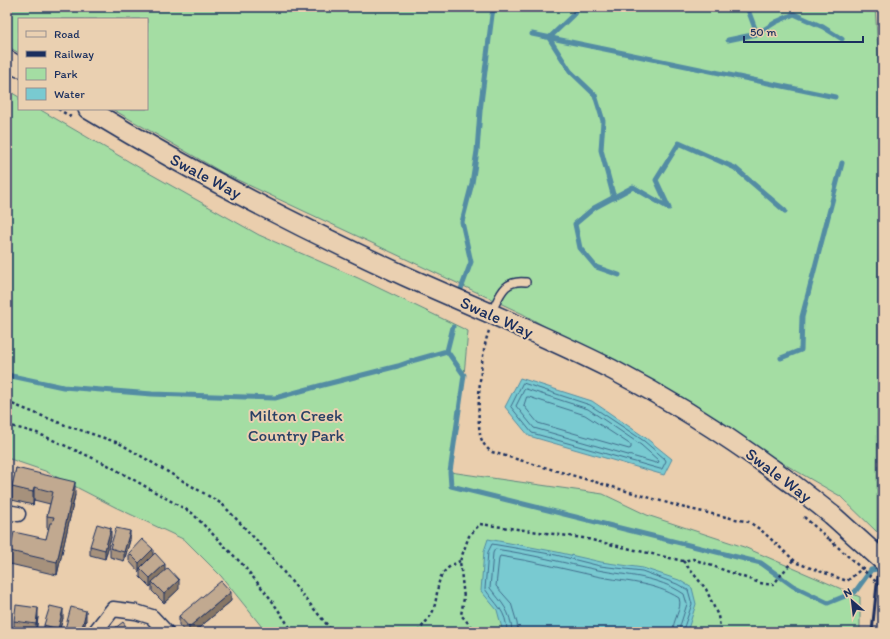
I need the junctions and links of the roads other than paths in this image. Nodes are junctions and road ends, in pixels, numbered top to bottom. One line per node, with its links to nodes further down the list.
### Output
1 (7, 60): 2 (main road)
2 (18, 66)
3 (90, 110): 5 (main road, Swale Way)
4 (526, 282): 5 (lane)
5 (493, 315): 6 (main road, Swale Way, bridge)
6 (876, 562)
7 (95, 632): 8 (street)
8 (166, 632)

